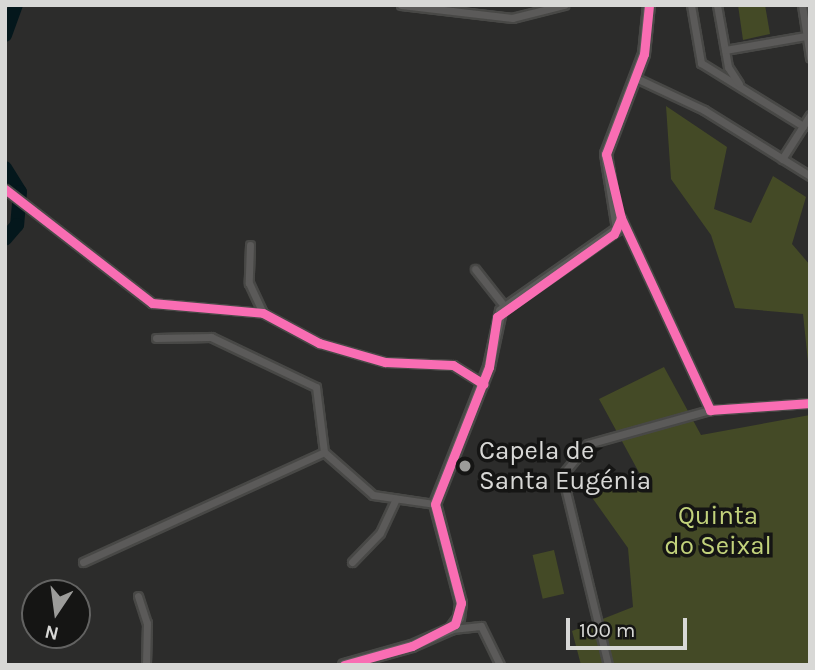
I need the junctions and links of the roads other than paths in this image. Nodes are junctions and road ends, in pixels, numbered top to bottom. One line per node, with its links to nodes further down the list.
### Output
1 (401, 5): 2 (street)
2 (564, 5)
3 (649, 5): 10 (street)
4 (691, 5): 11 (street)
5 (717, 5): 8 (street)
6 (802, 5): 7 (street)
7 (806, 36): 8 (street); 9 (street)
8 (725, 50): 11 (street)
9 (810, 57)
10 (636, 78): 14 (street); 17 (street)
11 (739, 85): 13 (street)
12 (810, 116): 13 (street)
13 (803, 126): 14 (street)
14 (782, 159): 15 (street)
15 (810, 176)
16 (5, 189): 21 (street)
17 (621, 218): 20 (street); 25 (street)
18 (250, 245): 21 (street)
19 (475, 269): 20 (street)
20 (505, 307): 23 (street)
21 (263, 313): 23 (street)
22 (156, 338): 26 (street)
23 (484, 384): 28 (street)
24 (810, 403): 25 (street)
25 (710, 411): 36 (street)
26 (324, 452): 27 (street); 29 (street)
27 (396, 498): 28 (street); 30 (street)
28 (435, 504): 32 (street)
29 (83, 562)
30 (352, 562)
31 (138, 596): 33 (street)
32 (451, 629): 34 (street); 35 (street)
33 (146, 665)
34 (344, 665)
35 (500, 665)
36 (608, 665)

